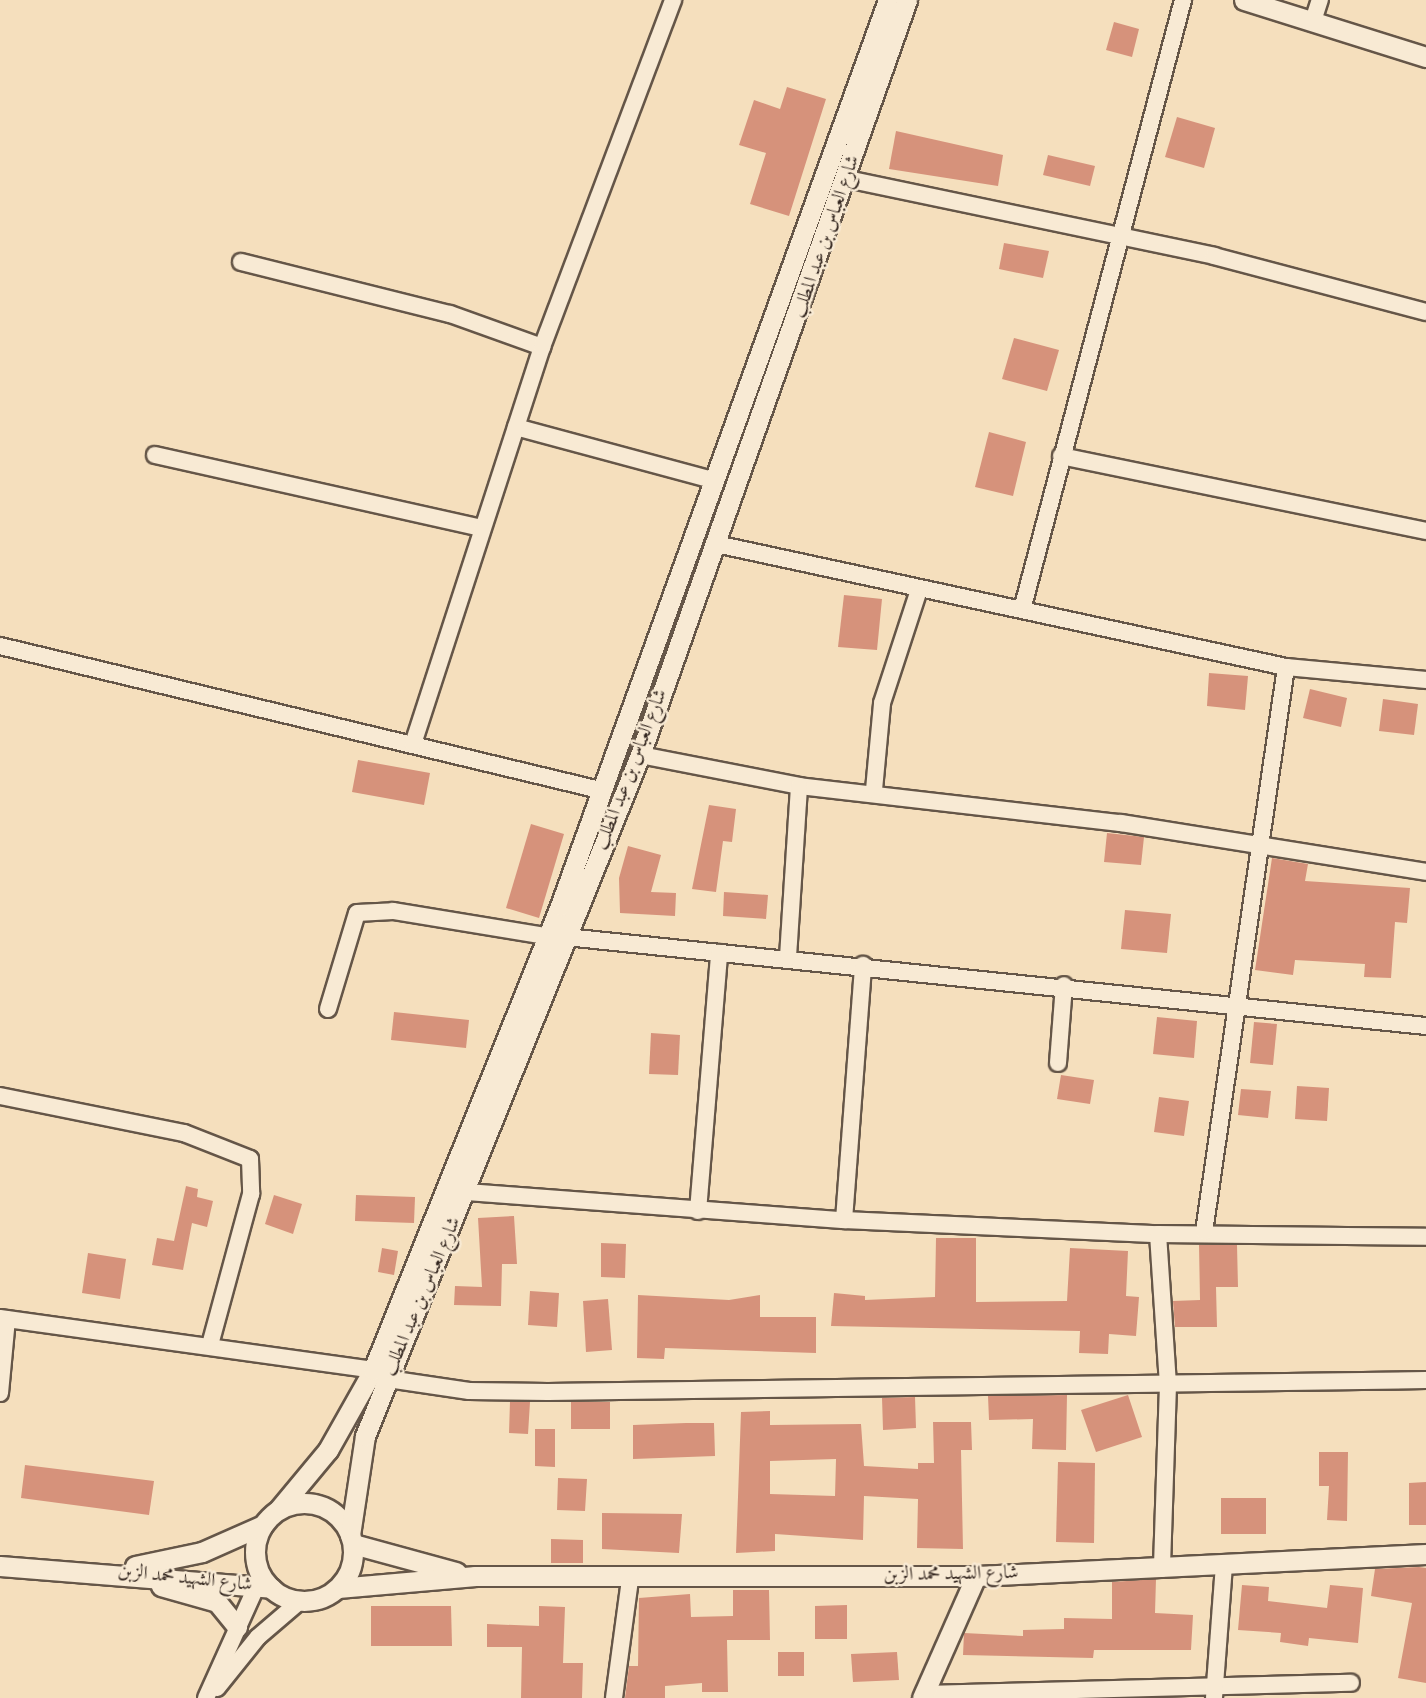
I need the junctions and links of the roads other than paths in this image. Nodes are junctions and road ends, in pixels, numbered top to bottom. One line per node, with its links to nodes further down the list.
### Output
1 (673, 0): 13 (street)
2 (888, 0): 17 (street, شارع العباس بن عبد المطلب)
3 (907, 0): 9 (street, شارع العباس بن عبد المطلب)
4 (1183, 0): 10 (street)
5 (1244, 0): 7 (street)
6 (1320, 0): 7 (street)
7 (1313, 21): 8 (street)
8 (1426, 57)
9 (847, 179): 10 (street); 20 (street, شارع العباس بن عبد المطلب)
10 (1122, 235): 12 (street); 16 (street)
11 (241, 262): 13 (street)
12 (1426, 312)
13 (542, 347): 14 (street)
14 (516, 427): 17 (street); 18 (street)
15 (155, 455): 18 (street)
16 (1060, 456): 19 (street); 22 (street)
17 (716, 481): 29 (street, شارع العباس بن عبد المطلب)
18 (481, 527): 26 (street)
19 (1426, 531)
20 (716, 544): 21 (street); 27 (street, شارع العباس بن عبد المطلب)
21 (919, 590): 22 (street); 30 (street)
22 (1023, 606): 24 (street)
23 (0, 646): 26 (street)
24 (1286, 667): 25 (street); 31 (street)
25 (1426, 680)
26 (413, 744): 29 (street)
27 (640, 755): 28 (street); 33 (street, شارع العباس بن عبد المطلب)
28 (799, 786): 30 (street); 35 (street)
29 (604, 790): 33 (street, شارع العباس بن عبد المطلب)
30 (874, 790): 31 (street)
31 (1262, 846): 32 (street); 38 (street)
32 (1426, 872)
33 (556, 937): 34 (street); 39 (street); 43 (street, شارع العباس بن عبد المطلب); 51 (street, شارع العباس بن عبد المطلب)
34 (719, 953): 35 (street); 44 (street)
35 (788, 957): 36 (street)
36 (863, 965): 37 (street); 45 (street)
37 (1064, 985): 38 (street); 41 (street)
38 (1236, 1004): 40 (street); 46 (street)
39 (328, 1009)
40 (1426, 1026)
41 (1058, 1063)
42 (0, 1096): 50 (street)
43 (468, 1192): 44 (street); 51 (street, شارع العباس بن عبد المطلب)
44 (698, 1211): 45 (street)
45 (844, 1220): 47 (street)
46 (1204, 1232): 47 (street); 48 (street)
47 (1158, 1234): 53 (street)
48 (1426, 1237)
49 (3, 1318): 50 (street); 54 (street)
50 (210, 1345): 51 (street)
51 (380, 1374): 53 (street); 55 (street, شارع العباس بن عبد المطلب); 57 (street, شارع العباس بن عبد المطلب)
52 (1426, 1380): 53 (street)
53 (1168, 1385): 61 (street)
54 (0, 1393)
55 (279, 1509): 56 (street); 57 (street)
56 (263, 1525): 62 (street, شارع الشهيد محمد الزبن); 66 (street)
57 (352, 1539): 63 (street, شارع الشهيد محمد الزبن); 67 (street)
58 (1426, 1554): 60 (street, شارع الشهيد محمد الزبن)
59 (0, 1566): 62 (street, شارع الشهيد محمد الزبن)
60 (1224, 1566): 61 (street, شارع الشهيد محمد الزبن); 71 (street)
61 (1162, 1569): 64 (street, شارع الشهيد محمد الزبن)
62 (99, 1570): 66 (street, شارع الشهيد محمد الزبن); 69 (street)
63 (475, 1576): 65 (street, شارع الشهيد محمد الزبن); 67 (street, شارع الشهيد محمد الزبن)
64 (976, 1576): 65 (street, شارع الشهيد محمد الزبن); 72 (street)
65 (630, 1580): 74 (street)
66 (262, 1584): 68 (street); 69 (street)
67 (338, 1588): 68 (street)
68 (300, 1601): 73 (street)
69 (237, 1627): 73 (street)
70 (1351, 1683): 71 (street)
71 (1214, 1690): 72 (street)
72 (923, 1696)
73 (208, 1698)
74 (614, 1698)

